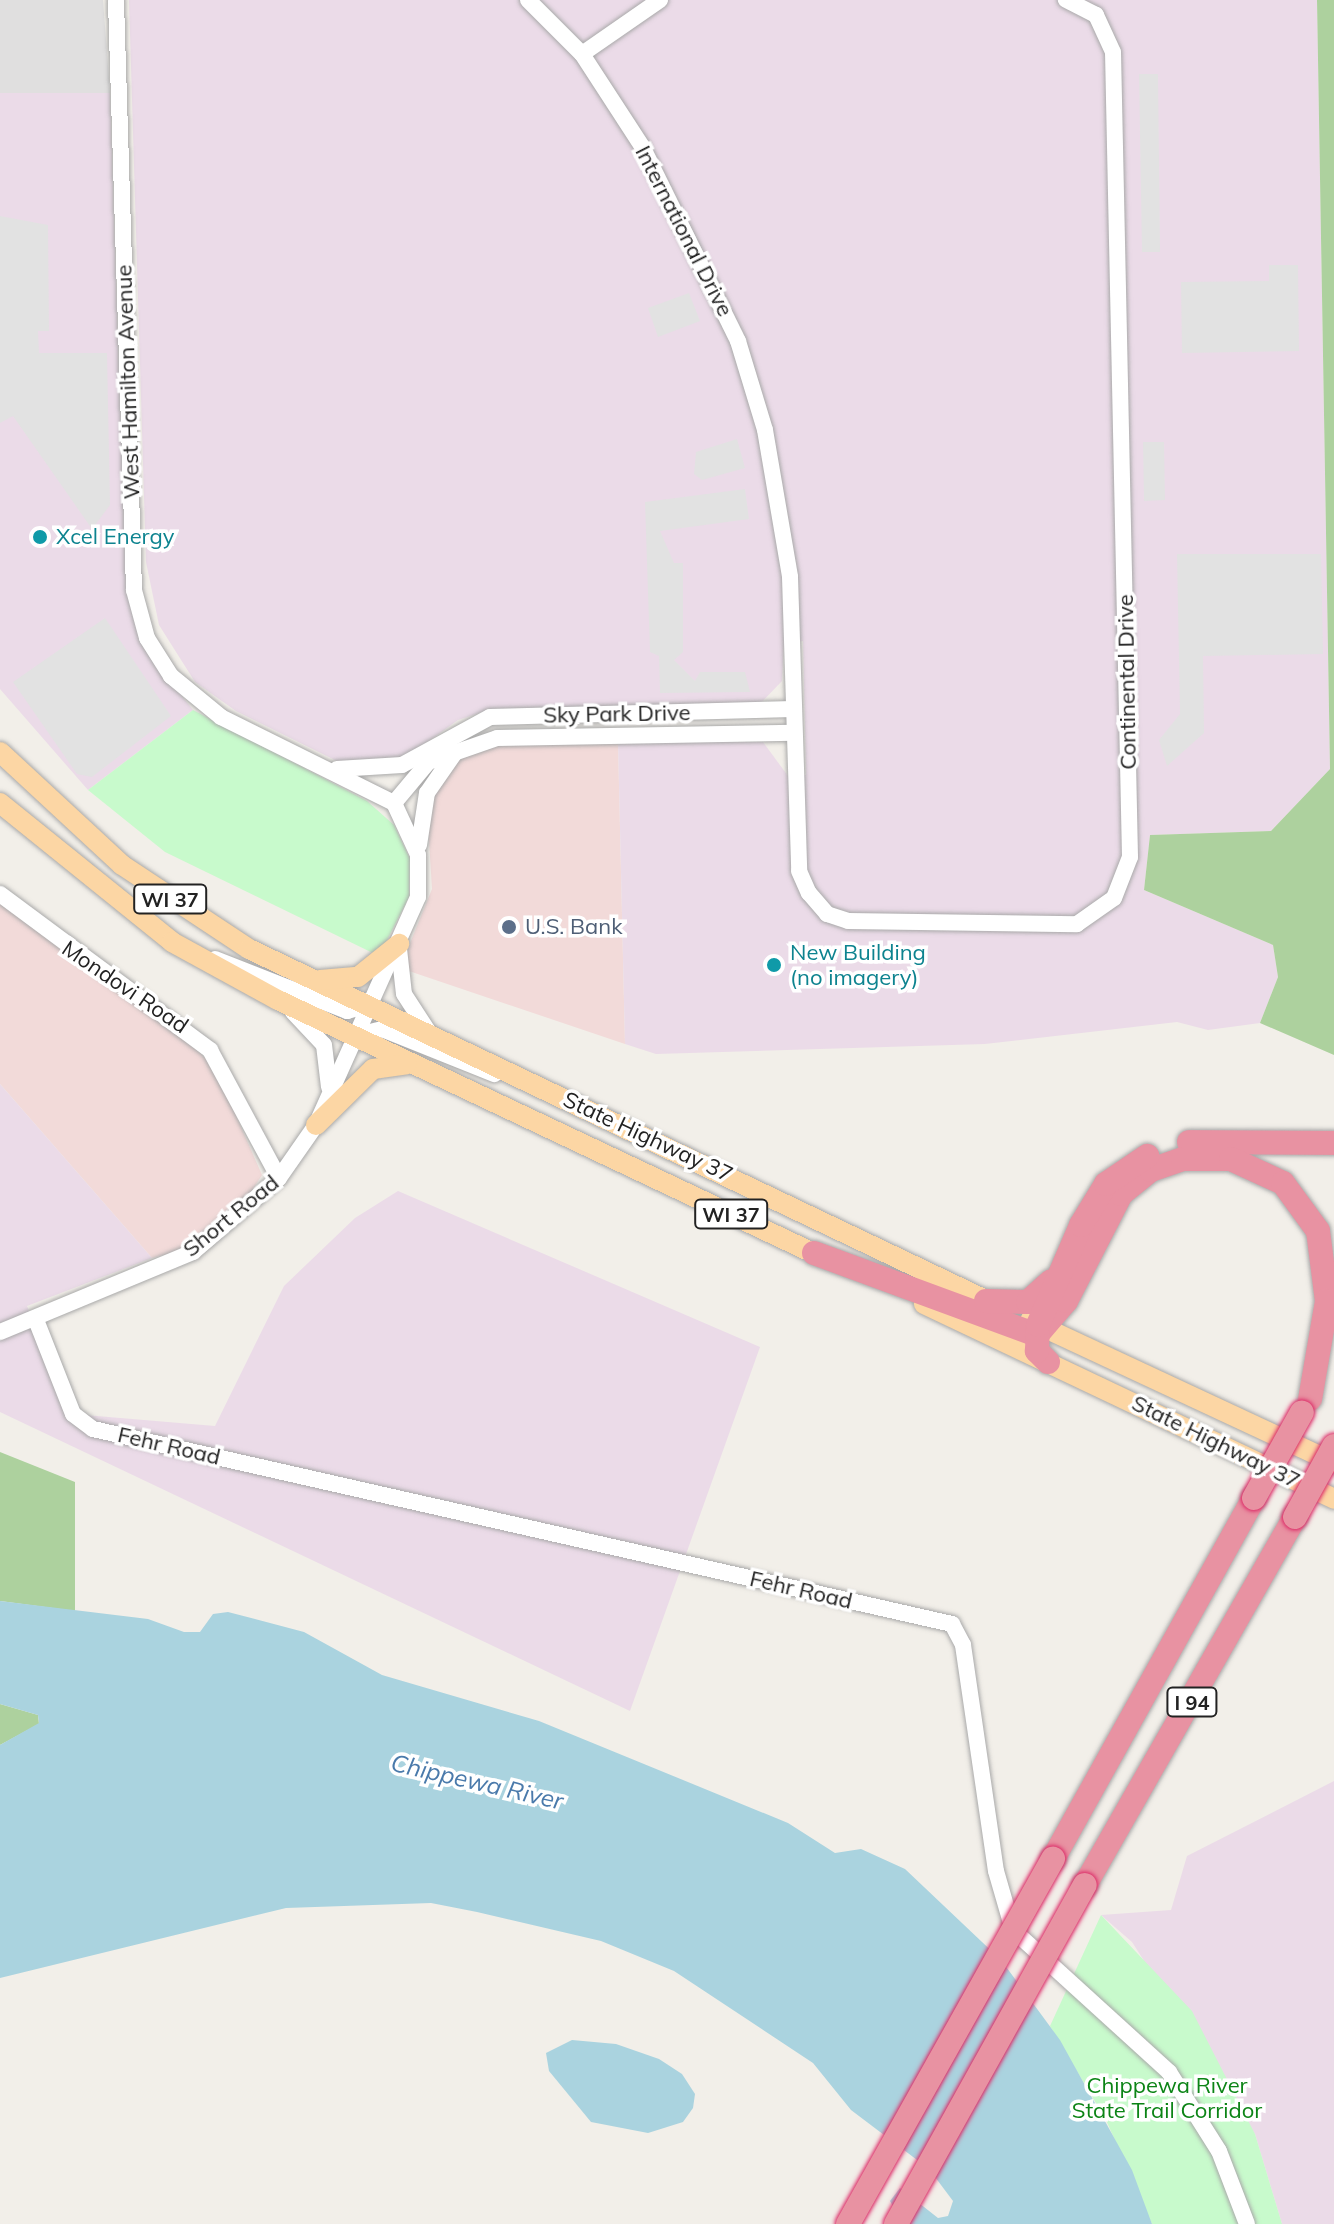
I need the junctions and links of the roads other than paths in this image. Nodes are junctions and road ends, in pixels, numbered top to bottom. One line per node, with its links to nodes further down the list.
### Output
1 (116, 0): 10 (street, West Hamilton Avenue)
2 (528, 0): 5 (street, International Drive)
3 (660, 0): 5 (street)
4 (1066, 0): 7 (street, Continental Drive)
5 (582, 54): 6 (street, International Drive)
6 (793, 709): 7 (street, International Drive); 8 (street, Sky Park Drive)
7 (794, 733): 8 (street, Sky Park Drive)
8 (452, 743): 10 (street, Sky Park Drive); 12 (street); 13 (street, Sky Park Drive)
9 (0, 752): 17 (main road, State Highway 37 / WI 37)
10 (322, 766): 12 (street, West Hamilton Avenue)
11 (0, 803): 16 (main road, State Highway 37 / WI 37)
12 (394, 803): 13 (street)
13 (418, 855): 15 (street)
14 (0, 894): 27 (street, Mondovi Road)
15 (399, 944): 17 (main road); 19 (street); 20 (street)
16 (198, 956): 18 (main road, State Highway 37 / WI 37); 19 (street)
17 (313, 980): 19 (main road, State Highway 37 / WI 37)
18 (284, 1002): 21 (main road, State Highway 37 / WI 37); 24 (street)
19 (368, 1005): 20 (main road, State Highway 37 / WI 37); 21 (street)
20 (430, 1034): 23 (main road, State Highway 37 / WI 37)
21 (354, 1036): 22 (main road, State Highway 37 / WI 37); 23 (street); 24 (street, Short Road)
22 (414, 1064): 25 (main road); 29 (main road, State Highway 37 / WI 37)
23 (548, 1090): 30 (main road, State Highway 37 / WI 37)
24 (327, 1098): 25 (street, Short Road)
25 (316, 1125): 27 (street, Short Road)
26 (1334, 1143): 28 (highway)
27 (279, 1178): 31 (street, Short Road)
28 (1072, 1244): 30 (highway); 32 (highway)
29 (814, 1253): 32 (highway); 35 (main road, State Highway 37 / WI 37)
30 (986, 1301): 32 (main road, State Highway 37 / WI 37)
31 (36, 1320): 33 (street, Short Road); 42 (street, Fehr Road)
32 (1040, 1329): 35 (highway); 36 (highway); 38 (main road, State Highway 37 / WI 37)
33 (0, 1332)
34 (1334, 1356): 36 (highway, I 94)
35 (1048, 1362): 39 (main road, State Highway 37 / WI 37)
36 (1306, 1406): 40 (highway, I 94, bridge)
37 (1334, 1446): 41 (highway, I 94, bridge)
38 (1334, 1463)
39 (1334, 1499)
40 (848, 2224)
41 (896, 2224)
42 (1247, 2224)

